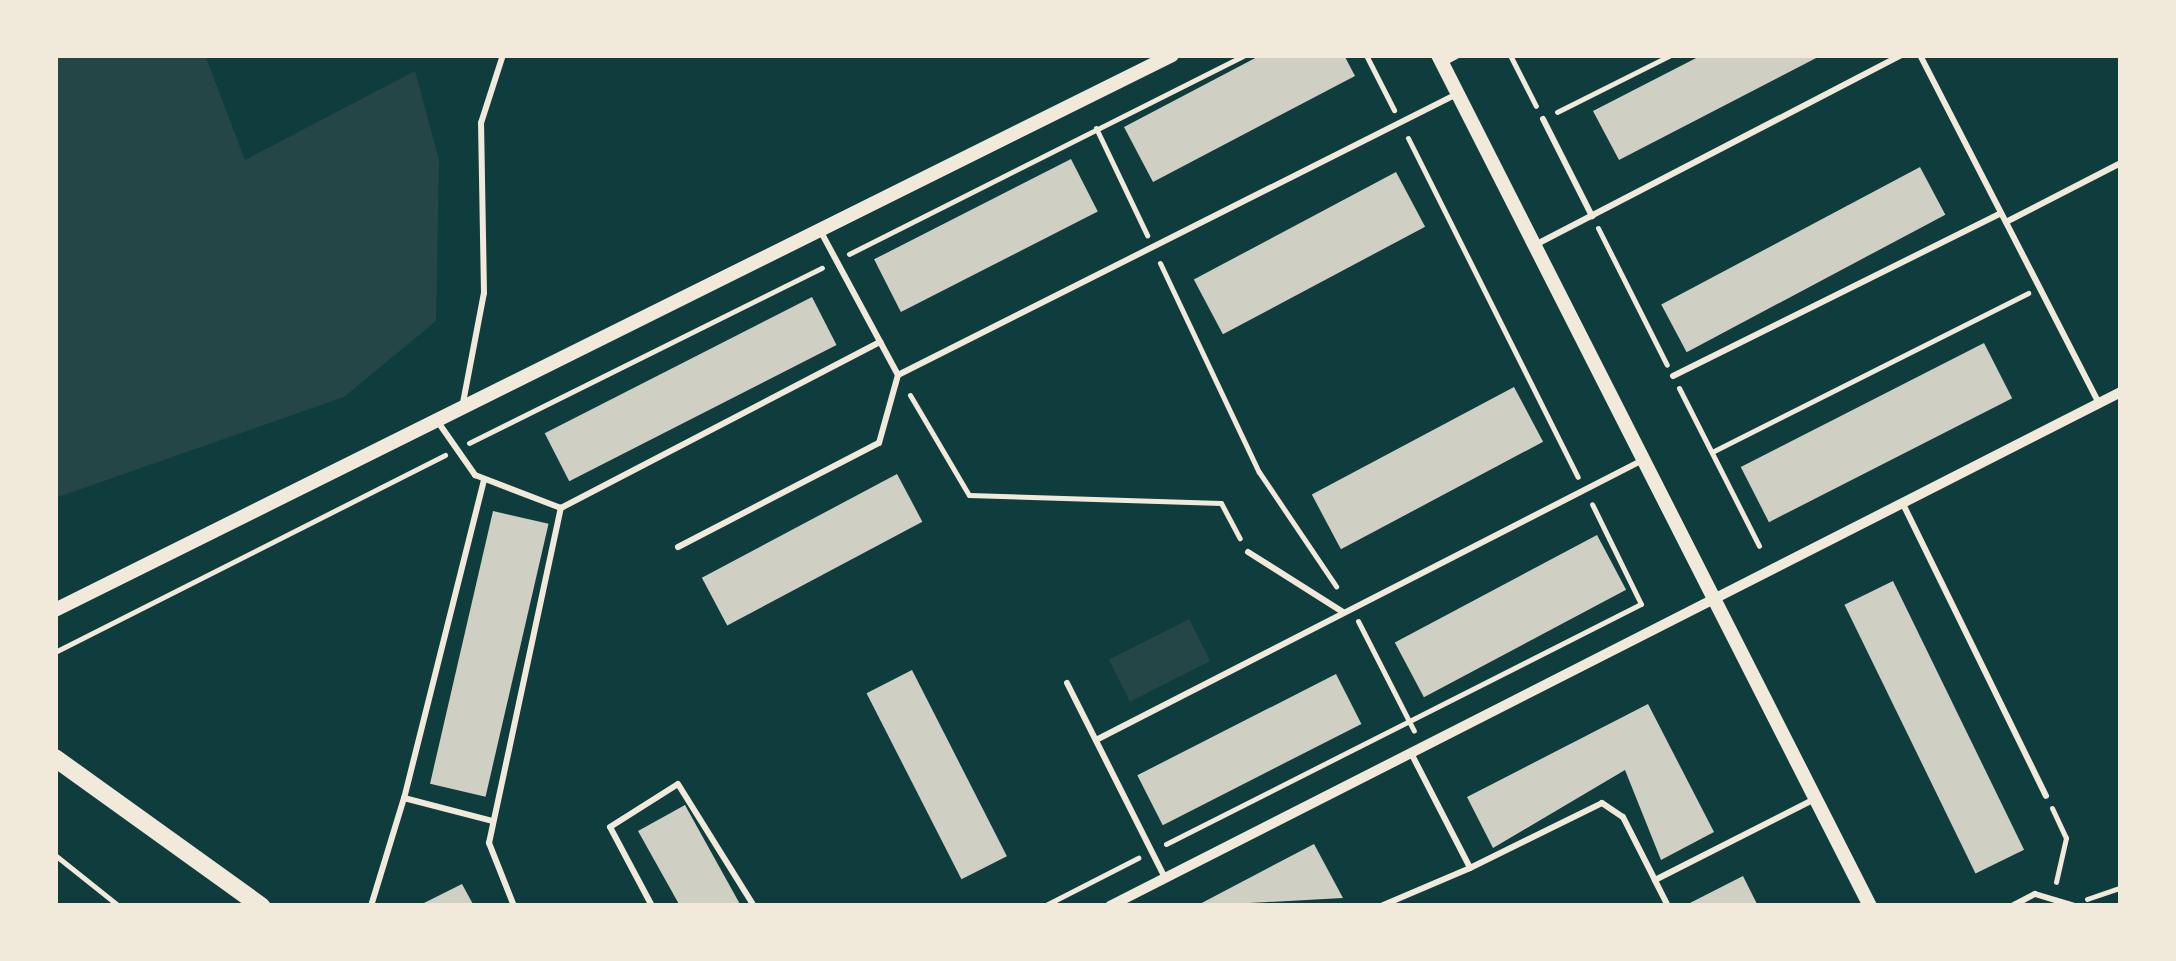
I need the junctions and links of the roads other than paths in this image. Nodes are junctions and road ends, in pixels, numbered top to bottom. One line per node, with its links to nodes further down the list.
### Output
1 (503, 55): 20 (lane)
2 (1172, 55): 13 (street)
3 (1458, 55): 6 (lane)
4 (1902, 55): 11 (lane)
5 (1920, 55): 10 (lane)
6 (1440, 59): 7 (street)
7 (1458, 94): 14 (street); 16 (lane)
8 (1543, 119): 11 (lane)
9 (2121, 162): 12 (lane)
10 (2001, 213): 12 (lane); 17 (lane)
11 (1592, 216): 14 (lane)
12 (2006, 222): 19 (lane)
13 (820, 230): 15 (lane); 20 (street)
14 (1535, 245): 22 (street)
15 (880, 342): 16 (lane); 25 (lane)
16 (898, 375): 26 (lane)
17 (1673, 376)
18 (2121, 392): 19 (street)
19 (2099, 403): 24 (street)
20 (461, 409): 21 (street)
21 (437, 421): 23 (lane); 29 (street)
22 (1645, 459): 28 (street); 30 (lane)
23 (484, 480): 25 (lane); 36 (lane)
24 (1902, 503): 28 (street); 35 (lane)
25 (561, 508): 38 (lane)
26 (678, 547)
27 (1248, 552): 30 (lane)
28 (1716, 598): 33 (street); 37 (street)
29 (55, 610)
30 (1348, 611): 32 (lane)
31 (1068, 683): 32 (lane)
32 (1096, 740): 40 (lane)
33 (1411, 753): 39 (lane); 40 (street)
34 (55, 758): 43 (main road)
35 (2046, 796)
36 (404, 798): 38 (lane); 44 (lane)
37 (1816, 798): 41 (lane); 51 (street)
38 (493, 820): 45 (lane)
39 (1470, 868): 41 (lane); 49 (lane)
40 (1165, 878): 48 (street)
41 (1655, 880): 50 (lane)
42 (2075, 905): 52 (lane)
43 (261, 906)
44 (371, 906)
45 (514, 906)
46 (652, 906): 47 (lane)
47 (754, 906)
48 (1110, 906)
49 (1380, 906)
50 (1668, 906)
51 (1870, 906)
52 (2012, 906)

